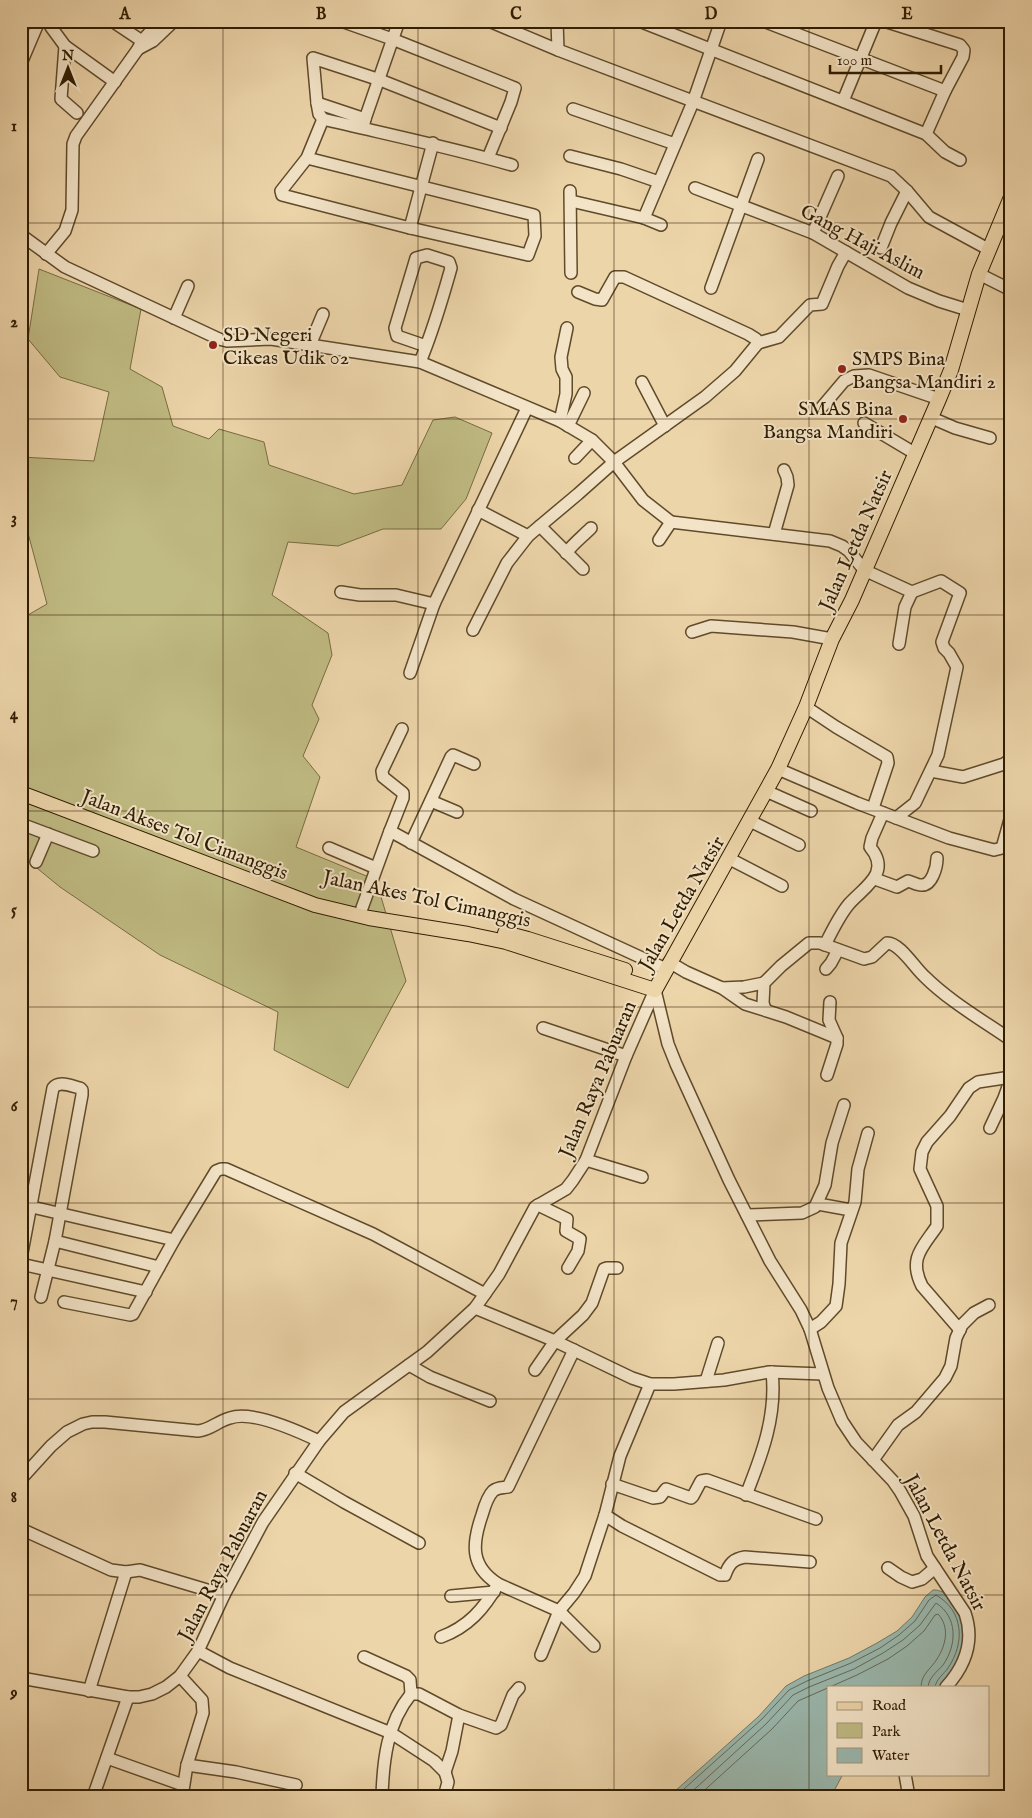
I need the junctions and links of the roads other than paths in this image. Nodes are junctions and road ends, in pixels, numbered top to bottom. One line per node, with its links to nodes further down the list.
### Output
1 (39, 21): 21 (street)
2 (112, 21): 16 (street)
3 (160, 21): 16 (street)
4 (174, 21): 16 (street)
5 (341, 21): 15 (street)
6 (399, 21): 15 (street)
7 (489, 21): 18 (street)
8 (557, 21): 18 (street)
9 (639, 21): 19 (street)
10 (721, 21): 19 (street)
11 (763, 21): 20 (street)
12 (876, 21): 20 (street)
13 (884, 21): 24 (street)
14 (51, 27): 17 (street)
15 (392, 39): 22 (street); 32 (street)
16 (140, 45): 23 (street)
17 (66, 46): 23 (street); 29 (street)
18 (558, 50): 26 (street)
19 (710, 50): 25 (street); 26 (street)
20 (860, 60): 24 (street); 25 (street)
21 (22, 61)
22 (380, 80): 27 (street); 31 (street); 32 (street)
23 (115, 82): 57 (street)
24 (945, 90): 33 (street)
25 (843, 101): 33 (street)
26 (693, 102): 35 (street); 46 (street)
27 (317, 103): 30 (street); 31 (street)
28 (573, 109): 35 (street)
29 (77, 113)
30 (322, 119): 31 (street); 37 (street)
31 (364, 124): 34 (street)
32 (501, 128): 38 (street)
33 (926, 134): 40 (street)
34 (433, 143): 38 (street); 44 (street)
35 (675, 144): 43 (street)
36 (570, 156): 43 (street)
37 (307, 158): 44 (street); 51 (street)
38 (488, 158): 41 (street)
39 (758, 159): 48 (street)
40 (960, 160)
41 (512, 165)
42 (838, 176): 52 (street)
43 (660, 182): 49 (street)
44 (421, 186): 51 (street); 51 (street)
45 (695, 188): 48 (street, Gang Haji Aslim)
46 (907, 191): 54 (street); 55 (street)
47 (1011, 198): 55 (main road, Jalan Letda Natsir)
48 (741, 205): 52 (street, Gang Haji Aslim); 61 (street)
49 (644, 218): 50 (street); 58 (street)
50 (661, 225)
51 (410, 228)
52 (813, 233): 56 (street, Gang Haji Aslim)
53 (21, 235): 57 (street)
54 (881, 248)
55 (988, 249): 59 (main road, Jalan Letda Natsir)
56 (846, 252): 64 (street, Gang Haji Aslim); 68 (street)
57 (46, 254): 66 (street)
58 (571, 273)
59 (979, 274): 62 (street); 64 (main road, Jalan Letda Natsir)
60 (188, 286): 66 (street)
61 (712, 288)
62 (1011, 290)
63 (578, 292): 68 (street)
64 (968, 310): 74 (main road, Jalan Letda Natsir)
65 (322, 314): 69 (street)
66 (174, 318): 69 (street)
67 (567, 328): 78 (street)
68 (758, 343): 80 (street)
69 (310, 345): 71 (street)
70 (426, 346): 70 (street); 71 (street)
71 (420, 362): 76 (street)
72 (642, 382): 80 (street)
73 (584, 393): 78 (street)
74 (939, 399): 75 (street); 77 (main road, Jalan Letda Natsir)
75 (822, 407)
76 (527, 408): 78 (street); 87 (street)
77 (932, 418): 81 (street); 83 (main road, Jalan Letda Natsir)
78 (564, 423): 82 (street)
79 (864, 423): 83 (street)
80 (665, 426): 85 (street)
81 (990, 438)
82 (592, 440): 84 (street); 85 (street)
83 (916, 454): 96 (main road, Jalan Letda Natsir)
84 (575, 458)
85 (614, 462): 88 (street); 89 (street)
86 (784, 470): 91 (street)
87 (478, 510): 92 (street); 99 (street)
88 (671, 522): 91 (street); 93 (street)
89 (540, 526): 92 (street); 94 (street)
90 (591, 528): 94 (street)
91 (774, 534): 96 (street)
92 (528, 536): 100 (street)
93 (659, 540)
94 (566, 553): 95 (street)
95 (583, 569)
96 (864, 570): 98 (street); 102 (main road, Jalan Letda Natsir)
97 (341, 592): 99 (street)
98 (912, 592): 103 (street); 110 (street)
99 (434, 604): 104 (street)
100 (473, 630)
101 (692, 632): 102 (street)
102 (832, 639): 105 (main road, Jalan Letda Natsir)
103 (899, 644)
104 (410, 673)
105 (806, 707): 109 (main road, Jalan Letda Natsir); 116 (street)
106 (402, 729): 122 (street)
107 (1011, 759): 110 (street)
108 (474, 764): 114 (street)
109 (778, 769): 113 (main road, Jalan Letda Natsir); 116 (street)
110 (931, 772): 118 (street)
111 (21, 784): 134 (main road, Jalan Akes Tol Cimanggis)
112 (21, 792): 138 (main road, Jalan Akses Tol Cimanggis)
113 (766, 792): 115 (street); 119 (main road, Jalan Letda Natsir)
114 (431, 801): 117 (street); 124 (street)
115 (811, 811)
116 (878, 811): 118 (street); 132 (street)
117 (457, 812)
118 (896, 818): 120 (street)
119 (750, 821): 125 (street); 128 (main road, Jalan Letda Natsir)
120 (1010, 823)
121 (21, 824): 123 (street)
122 (390, 831): 124 (street); 131 (street)
123 (48, 834): 127 (street); 130 (street)
124 (412, 843): 138 (street)
125 (799, 846)
126 (329, 848): 131 (street)
127 (93, 851)
128 (728, 858): 133 (street); 138 (main road, Jalan Letda Natsir)
129 (937, 858): 132 (street)
130 (36, 862)
131 (376, 868): 134 (street)
132 (875, 879): 135 (street)
133 (782, 886)
134 (362, 908): 138 (main road, Jalan Akes Tol Cimanggis)
135 (825, 945): 136 (street); 139 (street)
136 (838, 950): 137 (street); 145 (street)
137 (826, 969)
138 (662, 975): 140 (street); 146 (street, Jalan Raya Pabuaran); 159 (street, Jalan Letda Natsir)
139 (764, 983): 140 (street); 142 (street)
140 (722, 988): 142 (street)
141 (830, 1002): 144 (street)
142 (765, 1010): 144 (street)
143 (543, 1028): 146 (street)
144 (837, 1038): 147 (street)
145 (1011, 1040)
146 (626, 1056): 152 (street, Jalan Raya Pabuaran)
147 (827, 1076)
148 (1011, 1077): 150 (street); 175 (street)
149 (844, 1105): 154 (street)
150 (990, 1128)
151 (868, 1133): 157 (street)
152 (586, 1160): 153 (street); 155 (street, Jalan Raya Pabuaran)
153 (642, 1177)
154 (818, 1204): 157 (street); 159 (street)
155 (538, 1205): 165 (street); 169 (street, Jalan Raya Pabuaran)
156 (32, 1207): 158 (street); 158 (street); 162 (street)
157 (852, 1210): 174 (street)
158 (60, 1213): 160 (street); 161 (street)
159 (747, 1215): 174 (street, Jalan Letda Natsir)
160 (174, 1240): 164 (street); 169 (street)
161 (55, 1241): 164 (street); 167 (street)
162 (21, 1258)
163 (21, 1264): 167 (street)
164 (160, 1266): 168 (street)
165 (568, 1268)
166 (617, 1268): 176 (street)
167 (48, 1270): 168 (street); 170 (street)
168 (146, 1292): 171 (street)
169 (485, 1294): 173 (street, Jalan Raya Pabuaran)
170 (41, 1297)
171 (64, 1302)
172 (989, 1305): 175 (street)
173 (474, 1308): 176 (street); 179 (street, Jalan Raya Pabuaran)
174 (810, 1329): 182 (street, Jalan Letda Natsir)
175 (960, 1330): 187 (street)
176 (555, 1341): 178 (street); 180 (street)
177 (718, 1343): 183 (street)
178 (574, 1350): 184 (street); 200 (street)
179 (410, 1365): 185 (street); 186 (street, Jalan Raya Pabuaran)
180 (535, 1370)
181 (772, 1372): 182 (street); 183 (street); 191 (street)
182 (823, 1374): 187 (street, Jalan Letda Natsir)
183 (706, 1381): 184 (street)
184 (650, 1384): 190 (street)
185 (490, 1401)
186 (319, 1441): 188 (street, Jalan Raya Pabuaran); 189 (street)
187 (873, 1460): 198 (street, Jalan Letda Natsir)
188 (295, 1473): 195 (street); 201 (street, Jalan Raya Pabuaran)
189 (21, 1479)
190 (612, 1484): 191 (street); 192 (street)
191 (746, 1494): 193 (street)
192 (605, 1515): 196 (street); 203 (street)
193 (816, 1519)
194 (21, 1528): 199 (street)
195 (419, 1543)
196 (810, 1562)
197 (888, 1568): 198 (street)
198 (935, 1568): 211 (street, Jalan Letda Natsir)
199 (126, 1572): 201 (street); 213 (street)
200 (496, 1588): 202 (street); 203 (street); 204 (street)
201 (224, 1595): 206 (street, Jalan Raya Pabuaran)
202 (451, 1596)
203 (559, 1611): 205 (street); 207 (street)
204 (441, 1637)
205 (594, 1646)
206 (198, 1651): 209 (street, Jalan Raya Pabuaran); 217 (street)
207 (541, 1655)
208 (364, 1657): 214 (street)
209 (180, 1676): 215 (street, Jalan Raya Pabuaran); 219 (street)
210 (21, 1678): 213 (street, Jalan Raya Pabuaran)
211 (947, 1686)
212 (520, 1688): 216 (street)
213 (89, 1690): 215 (street, Jalan Raya Pabuaran)
214 (411, 1694): 216 (street); 217 (street)
215 (128, 1697): 218 (street)
216 (459, 1715): 220 (street)
217 (391, 1733): 220 (street); 225 (street)
218 (107, 1758): 223 (street); 224 (street)
219 (187, 1765): 222 (street); 223 (street)
220 (445, 1772): 226 (street)
221 (905, 1776): 227 (street)
222 (296, 1785)
223 (183, 1791)
224 (93, 1797)
225 (382, 1797)
226 (444, 1797)
227 (909, 1797)

